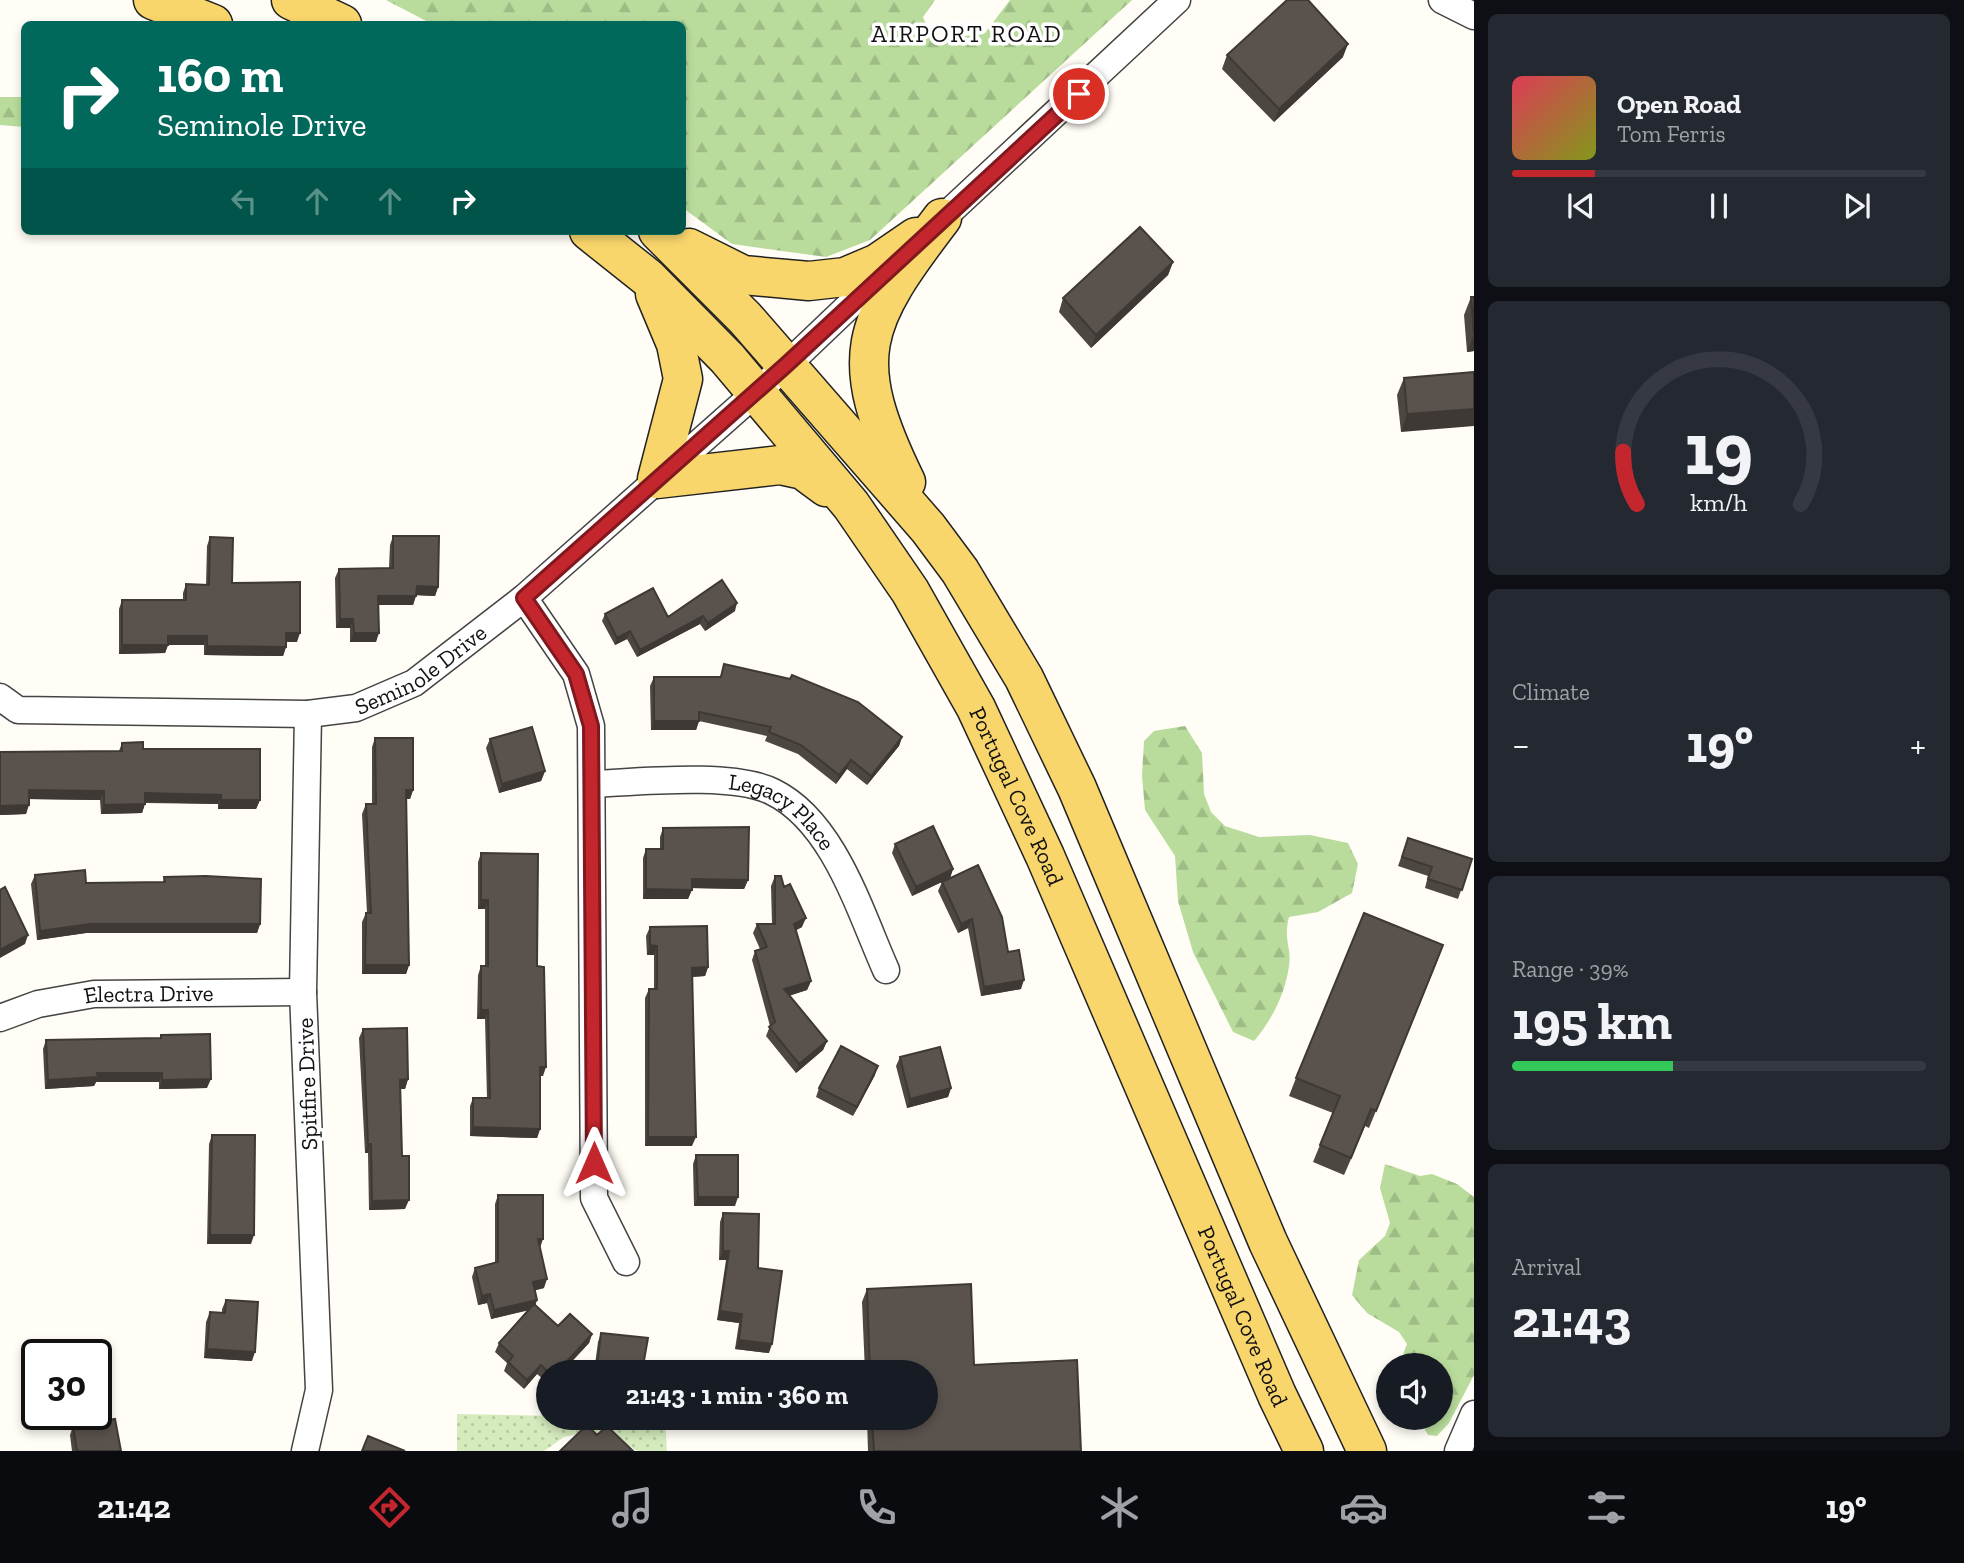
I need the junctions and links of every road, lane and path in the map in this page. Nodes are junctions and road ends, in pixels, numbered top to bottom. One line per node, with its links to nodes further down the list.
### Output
1 (153, 0): 6 (main road)
2 (291, 0): 7 (main road)
3 (1177, 0): 8 (street, Seminole Drive)
4 (1441, 0): 5 (street)
5 (1474, 16)
6 (206, 21)
7 (336, 21)
8 (942, 218): 11 (main road); 13 (street, Seminole Drive); 17 (main road)
9 (594, 235): 12 (main road, Portugal Cove Road)
10 (662, 235): 13 (main road)
11 (665, 235)
12 (648, 278): 14 (main road, Portugal Cove Road); 15 (main road)
13 (786, 365): 14 (street, Seminole Drive); 17 (main road)
14 (755, 392): 15 (street, Seminole Drive); 16 (main road, Portugal Cove Road)
15 (657, 479): 16 (main road); 18 (street, Seminole Drive)
16 (851, 505): 28 (main road, Portugal Cove Road)
17 (928, 528): 29 (main road)
18 (524, 598): 20 (street, Seminole Drive); 21 (street)
19 (0, 697): 20 (street, Seminole Drive)
20 (308, 715): 23 (street, Spitfire Drive)
21 (592, 783): 22 (street, Legacy Place); 25 (street)
22 (886, 970)
23 (303, 992): 24 (street, Electra Drive); 27 (street, Spitfire Drive)
24 (0, 1018)
25 (626, 1262)
26 (1474, 1414): 30 (street)
27 (305, 1451)
28 (1304, 1451)
29 (1367, 1451)
30 (1458, 1451)

